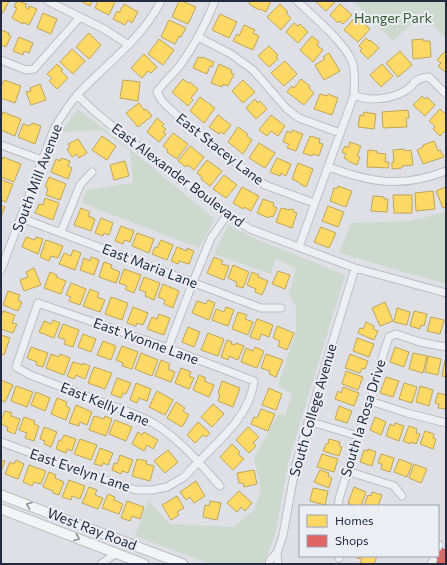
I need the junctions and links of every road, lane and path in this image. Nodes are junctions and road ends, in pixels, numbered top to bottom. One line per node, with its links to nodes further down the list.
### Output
1 (48, 1): 5 (street)
2 (161, 1): 7 (street, South Mill Avenue)
3 (215, 1): 6 (street)
4 (297, 1): 11 (street)
5 (80, 17): 7 (street); 8 (street)
6 (198, 37): 12 (street); 18 (street, East Stacey Lane)
7 (129, 45): 10 (street, South Mill Avenue)
8 (1, 60)
9 (446, 94): 11 (street)
10 (77, 95): 14 (street, South Mill Avenue); 19 (street, East Alexander Boulevard)
11 (354, 95): 12 (street)
12 (340, 133): 15 (street)
13 (1, 145): 14 (street)
14 (42, 160): 20 (street, South Mill Avenue)
15 (328, 167): 16 (street); 18 (street)
16 (446, 171)
17 (92, 172): 21 (street)
18 (314, 203): 22 (street)
19 (227, 215): 22 (street, East Alexander Boulevard); 25 (street)
20 (21, 218): 21 (street, East Maria Lane); 24 (street, South Mill Avenue)
21 (60, 232): 25 (street, East Maria Lane)
22 (299, 247): 23 (street, East Alexander Boulevard)
23 (356, 268): 26 (street, East Alexander Boulevard); 33 (street, South College Avenue)
24 (1, 270)
25 (193, 282): 27 (street, East Maria Lane); 29 (street)
26 (446, 293)
27 (281, 308)
28 (446, 347): 32 (street, South la Rosa Drive)
29 (168, 348): 30 (street, East Yvonne Lane); 31 (street, East Yvonne Lane)
30 (16, 368): 37 (street, East Kelly Lane)
31 (254, 381): 37 (street, East Evelyn Lane)
32 (370, 401): 34 (street); 35 (street, South la Rosa Drive)
33 (308, 421): 35 (street); 45 (street, South College Avenue)
34 (446, 422)
35 (358, 436): 38 (street, South la Rosa Drive)
36 (1, 442): 37 (street, East Evelyn Lane)
37 (198, 462): 39 (street, East Kelly Lane)
38 (347, 472): 41 (street); 42 (street, South la Rosa Drive)
39 (220, 486)
40 (1, 495): 49 (main road, West Ray Road, one-way to 40)
41 (402, 496)
42 (338, 505)
43 (1, 509): 44 (main road, West Ray Road, one-way to 44)
44 (116, 553): 46 (main road, West Ray Road); 47 (street)
45 (277, 553): 50 (street, South College Avenue); 51 (street, South College Avenue)
46 (133, 562): 48 (main road, West Ray Road)
47 (101, 564)
48 (144, 564)
49 (183, 564)
50 (269, 564)
51 (278, 564)

